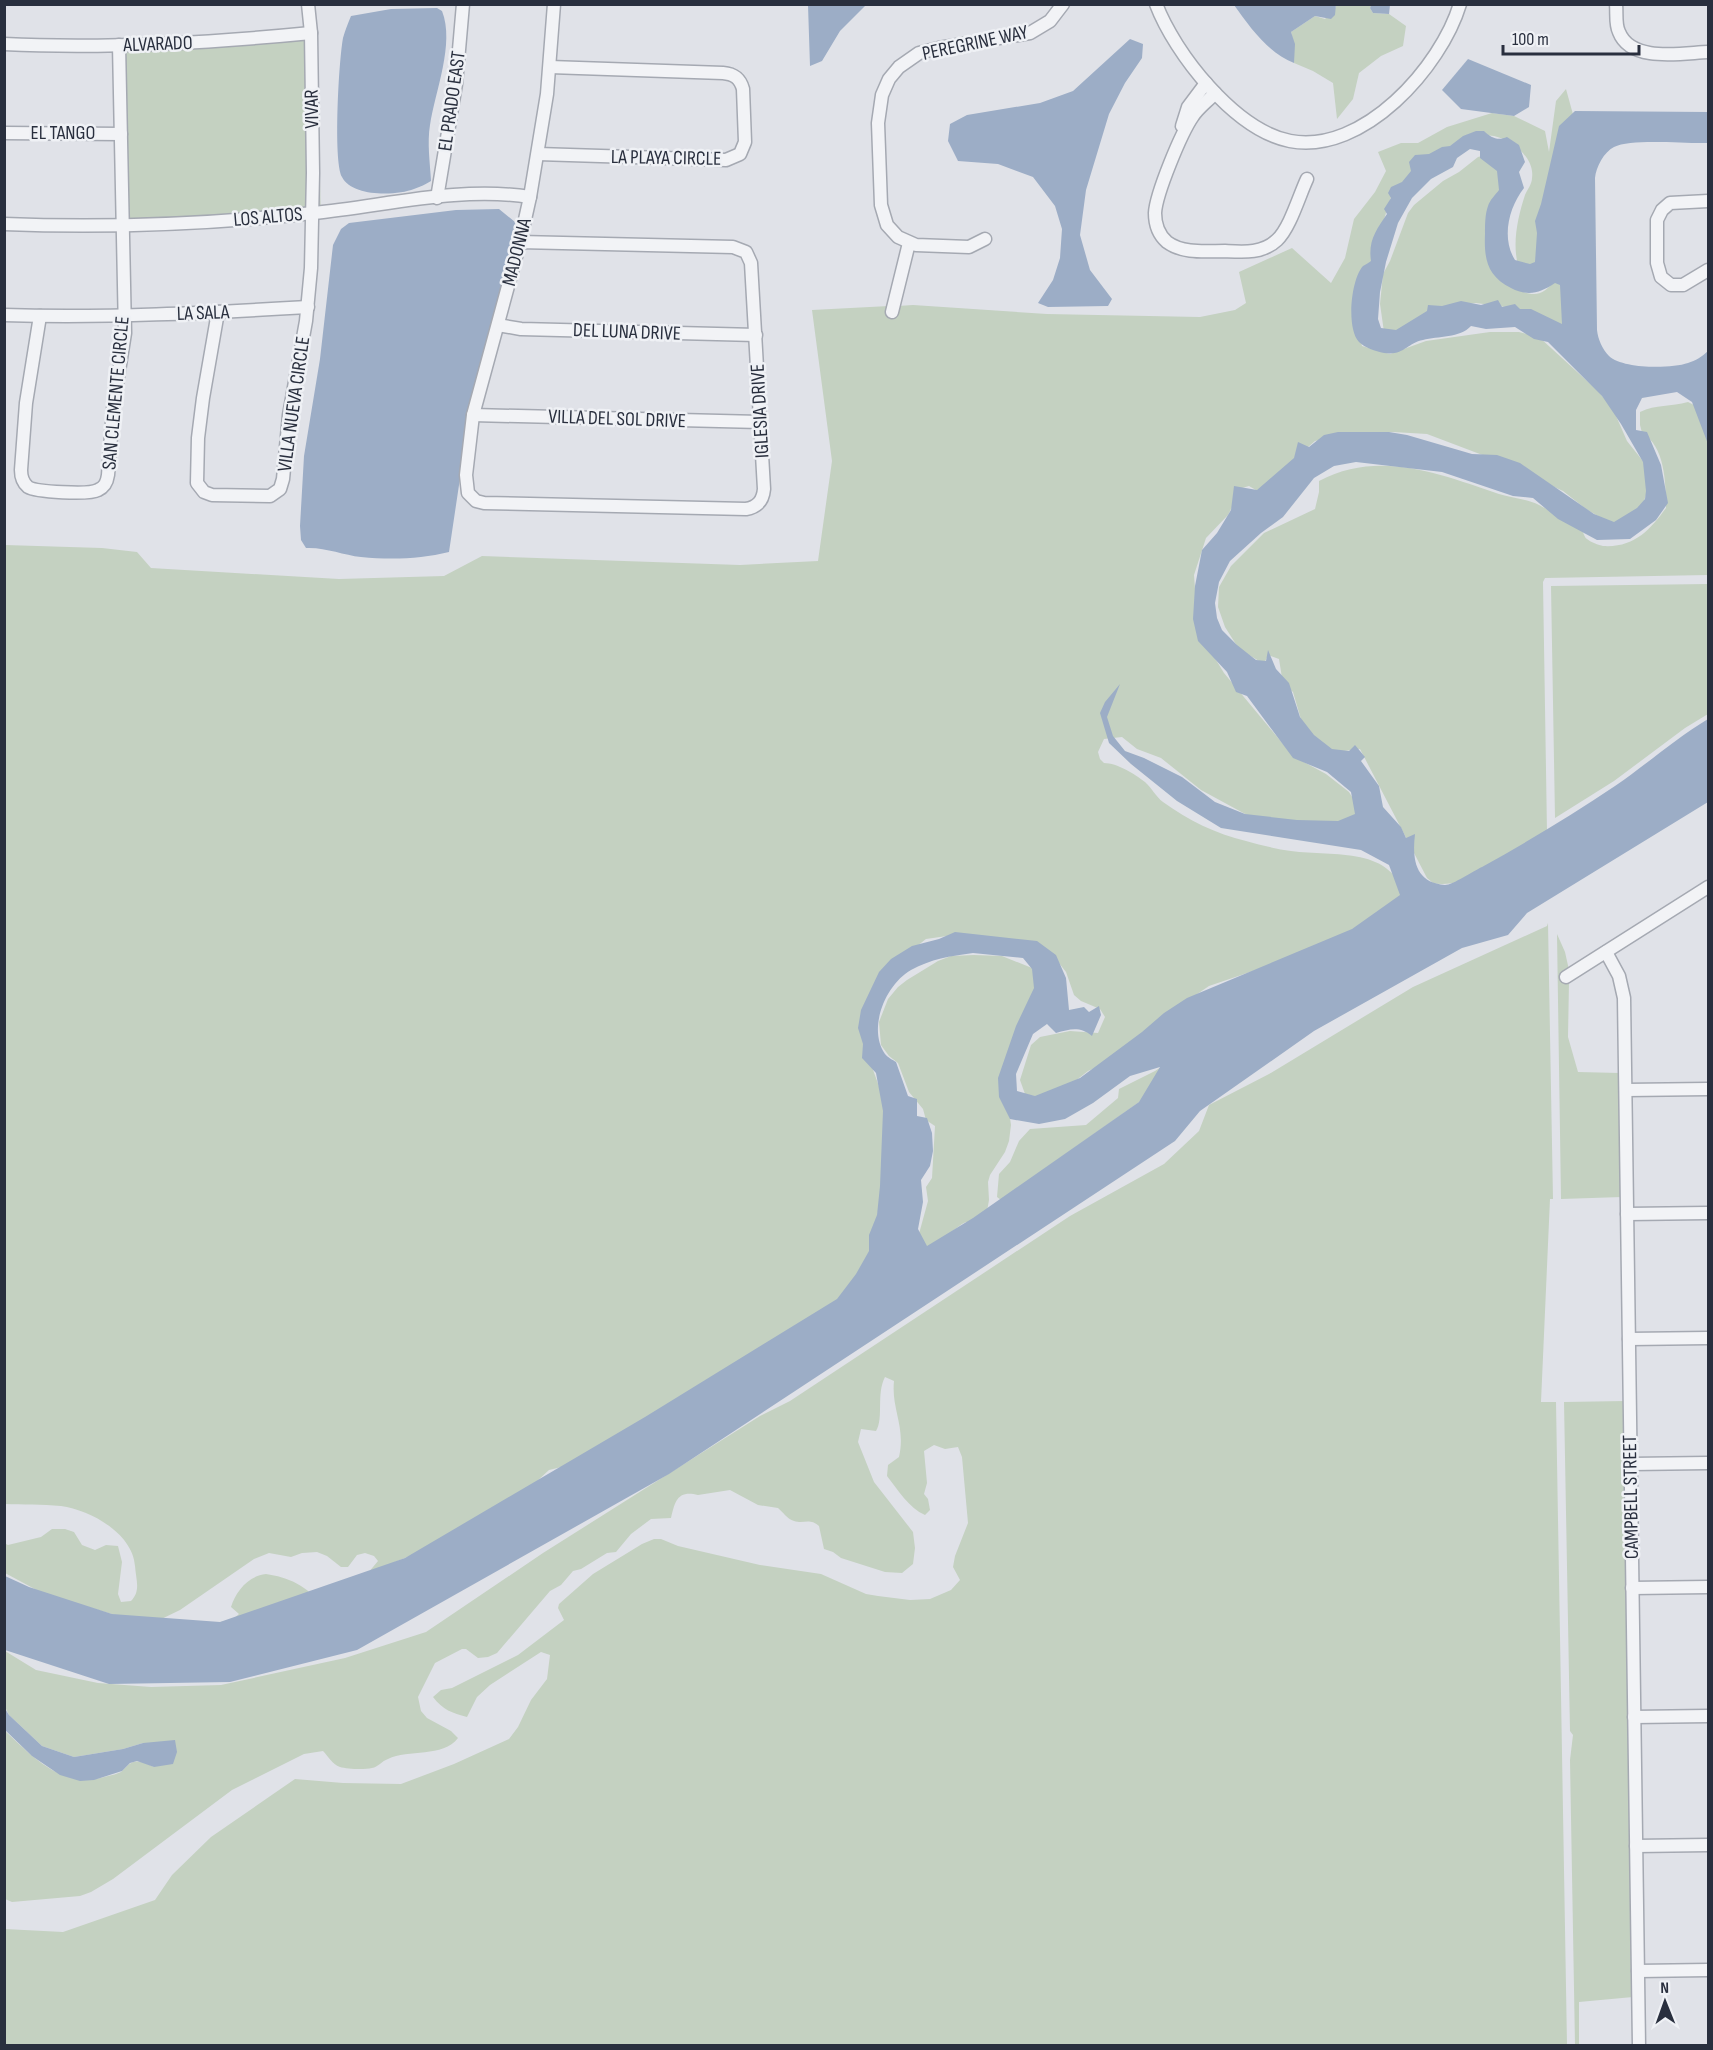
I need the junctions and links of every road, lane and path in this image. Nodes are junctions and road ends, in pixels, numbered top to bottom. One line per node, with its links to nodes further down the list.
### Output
1 (308, 4): 8 (street, VIVAR)
2 (463, 4): 21 (street, EL PRADO EAST)
3 (555, 4): 12 (street, MADONNA)
4 (1063, 4): 28 (street, PEREGRINE WAY)
5 (1156, 4): 13 (street)
6 (1460, 4): 14 (street)
7 (1616, 4): 11 (street)
8 (311, 33): 10 (street, ALVARADO); 23 (street, VIVAR)
9 (4, 44): 10 (street, ALVARADO)
10 (119, 45): 16 (street, SAN CLEMENTE CIRCLE)
11 (1708, 52)
12 (550, 68): 18 (street, MADONNA); 18 (street, LA PLAYA CIRCLE)
13 (1206, 84): 14 (street); 17 (street)
14 (1215, 93): 17 (street)
15 (4, 133): 16 (street, EL TANGO)
16 (121, 134): 25 (street, SAN CLEMENTE CIRCLE)
17 (1181, 136): 19 (street)
18 (538, 154): 20 (street, MADONNA)
19 (1307, 179)
20 (530, 197): 21 (street, LOS ALTOS); 27 (street, MADONNA)
21 (437, 198): 23 (street, LOS ALTOS)
22 (1708, 201): 29 (street)
23 (313, 213): 25 (street, LOS ALTOS); 30 (street)
24 (4, 224): 25 (street, LOS ALTOS)
25 (122, 224): 34 (street, SAN CLEMENTE CIRCLE)
26 (985, 239): 28 (street)
27 (520, 242): 36 (street, MADONNA); 37 (street, IGLESIA DRIVE)
28 (909, 243): 32 (street)
29 (1708, 270)
30 (308, 307): 31 (street, LA SALA); 31 (street, VILLA NUEVA CIRCLE)
31 (218, 312): 34 (street, LA SALA)
32 (892, 312)
33 (4, 315): 35 (street, LA SALA)
34 (124, 315): 35 (street, LA SALA); 35 (street, SAN CLEMENTE CIRCLE)
35 (40, 316)
36 (498, 325): 37 (street, DEL LUNA DRIVE); 38 (street, MADONNA)
37 (756, 335): 39 (street, IGLESIA DRIVE)
38 (473, 415): 39 (street, VILLA DEL SOL DRIVE); 40 (street, MADONNA)
39 (760, 422): 40 (street, IGLESIA DRIVE)
40 (470, 496)
41 (1708, 887): 42 (street)
42 (1606, 952): 43 (street); 45 (street, CAMPBELL STREET)
43 (1566, 977)
44 (1708, 1089): 45 (street)
45 (1626, 1090): 47 (street, CAMPBELL STREET)
46 (1708, 1213): 47 (street)
47 (1627, 1214): 49 (street, CAMPBELL STREET)
48 (1708, 1338): 49 (street)
49 (1629, 1339): 51 (street, CAMPBELL STREET)
50 (1708, 1463): 51 (street)
51 (1631, 1464): 53 (street, CAMPBELL STREET)
52 (1708, 1587): 53 (street)
53 (1632, 1588): 55 (street, CAMPBELL STREET)
54 (1708, 1716): 55 (street)
55 (1634, 1717): 57 (street, CAMPBELL STREET)
56 (1708, 1845): 57 (street)
57 (1636, 1846): 59 (street, CAMPBELL STREET)
58 (1708, 1970): 59 (street)
59 (1638, 1971): 60 (street, CAMPBELL STREET)
60 (1639, 2046)

